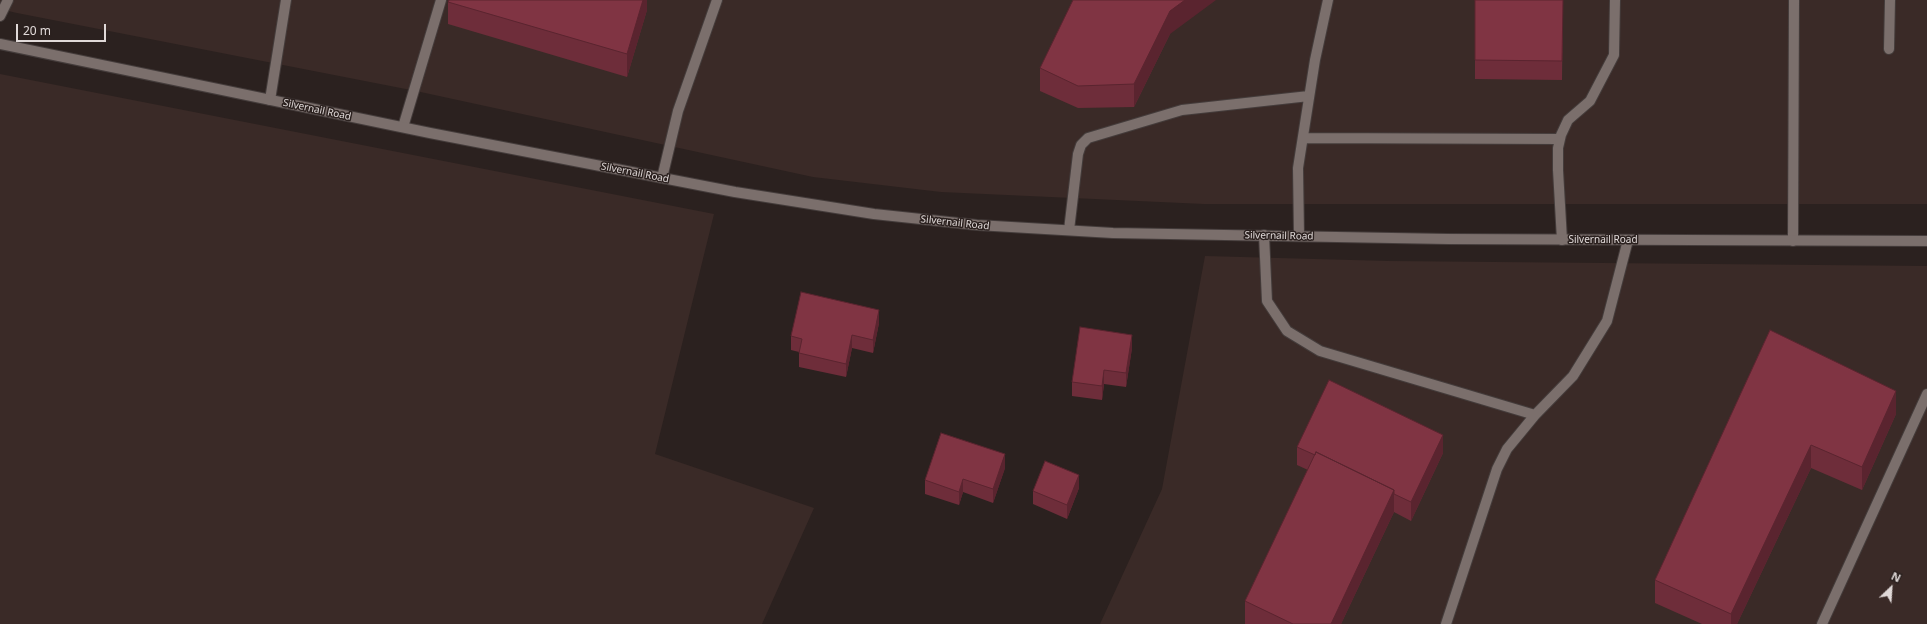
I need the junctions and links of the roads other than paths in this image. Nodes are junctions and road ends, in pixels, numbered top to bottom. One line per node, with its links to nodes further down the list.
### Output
1 (8, 0): 9 (street)
2 (286, 0): 13 (street)
3 (441, 0): 14 (street)
4 (717, 0): 17 (street)
5 (1328, 0): 12 (street)
6 (1615, 0): 16 (street)
7 (1794, 0): 23 (street)
8 (1890, 0): 11 (street)
9 (0, 16)
10 (0, 44): 13 (street, Silvernail Road)
11 (1889, 49)
12 (1309, 96): 15 (street); 18 (street)
13 (270, 100): 14 (street, Silvernail Road)
14 (403, 127): 17 (street, Silvernail Road)
15 (1303, 138): 16 (street); 20 (street)
16 (1560, 139): 21 (street)
17 (662, 178): 18 (street, Silvernail Road)
18 (1069, 230): 19 (street, Silvernail Road)
19 (1264, 235): 20 (street, Silvernail Road); 26 (street)
20 (1299, 236): 21 (street, Silvernail Road)
21 (1562, 240): 22 (street, Silvernail Road)
22 (1628, 240): 23 (street, Silvernail Road); 26 (street)
23 (1793, 241): 24 (street, Silvernail Road)
24 (1927, 242)
25 (1927, 394): 28 (street)
26 (1535, 415): 27 (street)
27 (1446, 624)
28 (1822, 624)

